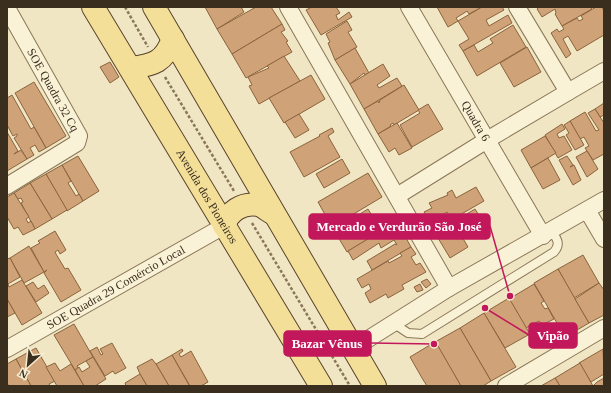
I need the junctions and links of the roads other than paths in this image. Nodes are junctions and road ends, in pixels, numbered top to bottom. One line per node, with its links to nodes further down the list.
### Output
1 (93, 7): 8 (main road, Avenida dos Pioneiros)
2 (154, 7): 7 (main road)
3 (288, 7): 13 (street)
4 (409, 7): 11 (street, Quadra 6)
5 (517, 7): 10 (street)
6 (7, 8): 12 (street, SOE Quadra 32 Cq)
7 (173, 39): 8 (main road); 16 (main road)
8 (130, 68): 17 (main road, Avenida dos Pioneiros)
9 (604, 71): 10 (street)
10 (568, 92): 11 (street)
11 (487, 140): 13 (street); 18 (street, Quadra 6)
12 (7, 186)
13 (398, 196): 20 (street)
14 (604, 200): 15 (street)
15 (587, 210): 18 (street); 19 (street)
16 (274, 214): 17 (main road); 23 (main road)
17 (224, 226): 24 (street, SOE Quadra 29 Comércio Local); 25 (main road, Avenida dos Pioneiros)
18 (547, 233): 20 (street); 21 (lane)
19 (604, 238)
20 (449, 288): 21 (street)
21 (392, 323): 23 (street)
22 (604, 328): 27 (street)
23 (354, 348): 26 (main road)
24 (7, 349)
25 (321, 386)
26 (375, 386)
27 (506, 386)

